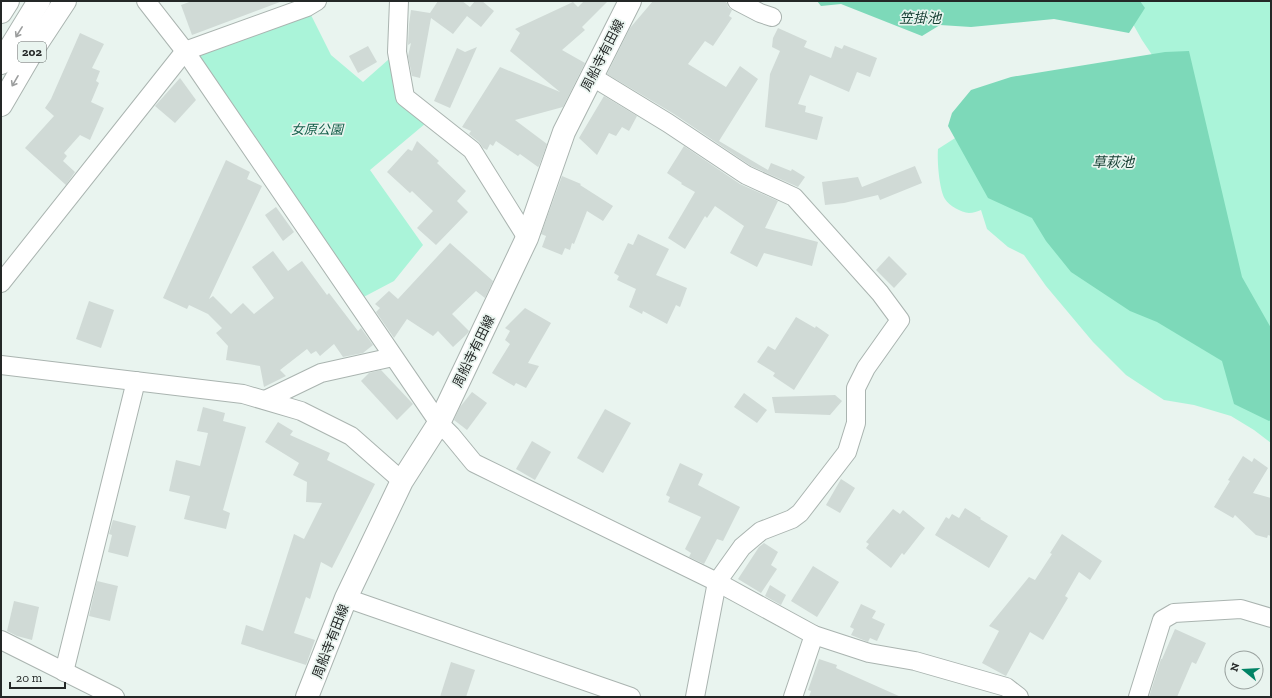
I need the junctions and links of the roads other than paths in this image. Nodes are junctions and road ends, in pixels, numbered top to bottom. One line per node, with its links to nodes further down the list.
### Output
1 (8, 1): 9 (main road)
2 (38, 1): 12 (main road, one-way to 12)
3 (65, 1): 14 (main road, 202, one-way to 14)
4 (146, 1): 11 (street)
5 (317, 1): 11 (street)
6 (399, 1): 15 (street)
7 (630, 1): 13 (main road, 周船寺有田線)
8 (737, 1): 10 (street)
9 (1, 12)
10 (772, 17)
11 (185, 51): 16 (street); 17 (street)
12 (1, 63)
13 (591, 76): 15 (main road, 周船寺有田線); 23 (street)
14 (1, 105)
15 (527, 238): 21 (main road, 周船寺有田線)
16 (1, 283)
17 (393, 357): 20 (street); 21 (street)
18 (1, 365): 19 (street)
19 (136, 381): 20 (street); 28 (street)
20 (265, 400): 22 (street)
21 (439, 423): 22 (main road, 周船寺有田線); 23 (street)
22 (402, 481): 24 (main road, 周船寺有田線)
23 (717, 582): 26 (street); 32 (street)
24 (346, 598): 30 (main road, 周船寺有田線); 31 (street)
25 (1271, 618): 35 (street)
26 (814, 635): 33 (street); 34 (street)
27 (1, 640): 28 (street)
28 (64, 672): 29 (street)
29 (115, 697)
30 (307, 697)
31 (631, 697)
32 (695, 697)
33 (793, 697)
34 (1019, 697)
35 (1138, 697)

